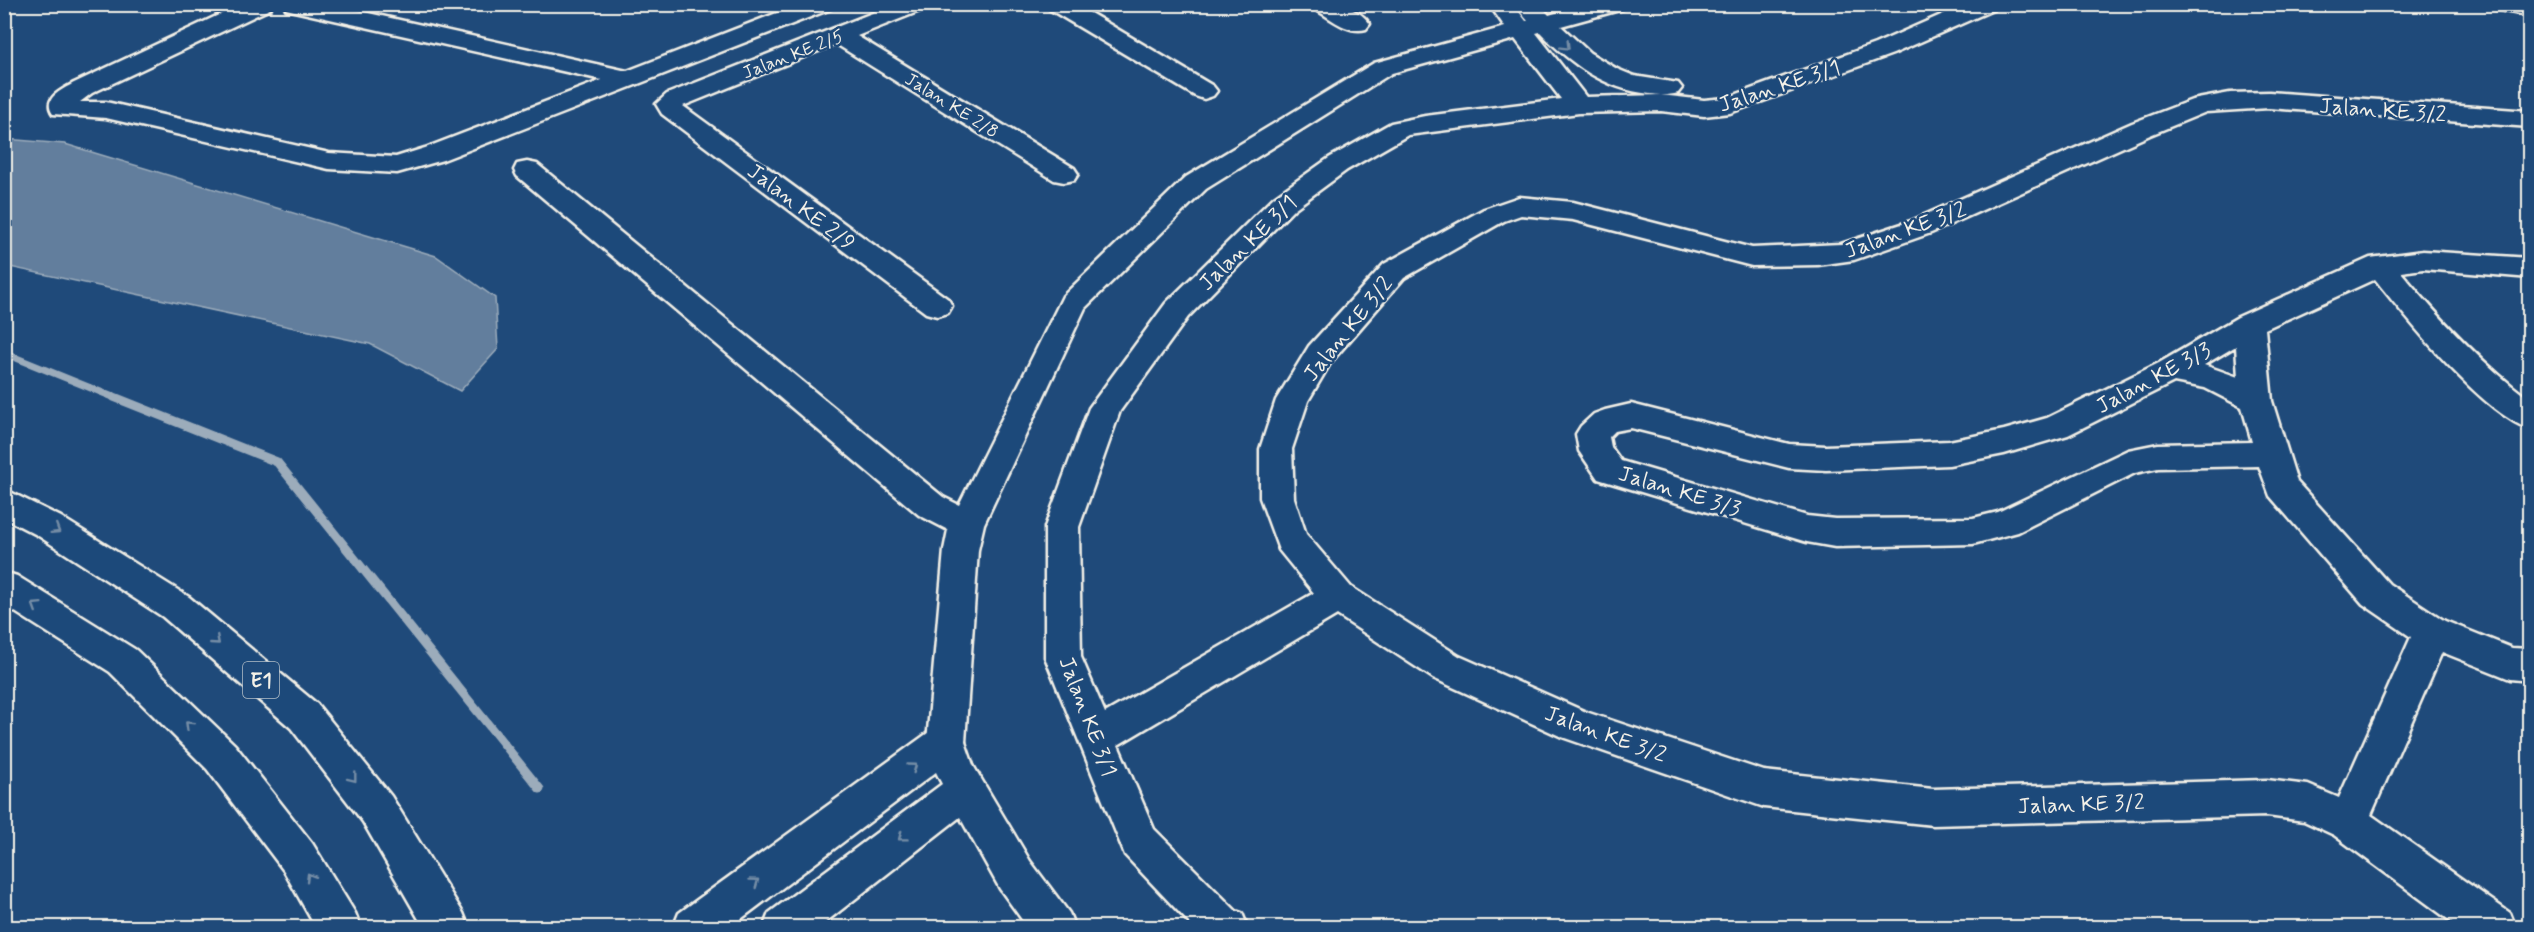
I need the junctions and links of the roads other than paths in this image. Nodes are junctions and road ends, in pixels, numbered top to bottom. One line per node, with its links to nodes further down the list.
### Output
1 (262, 4): 15 (main road)
2 (294, 4): 15 (main road)
3 (823, 4): 15 (main road)
4 (917, 4): 14 (main road, Jalan KE 2/5)
5 (1057, 4): 17 (main road)
6 (1323, 4): 13 (main road)
7 (1500, 4): 12 (main road)
8 (1615, 4): 12 (main road)
9 (1987, 4): 16 (main road, Jalan KE 3/1)
10 (2502, 4): 11 (main road)
11 (2529, 9)
12 (1530, 19): 16 (main road, one-way to 16); 19 (main road); 32 (main road)
13 (1358, 24)
14 (840, 36): 18 (main road, Jalan KE 2/5); 22 (main road, Jalan KE 2/8)
15 (630, 79)
16 (1770, 90): 19 (main road, Jalan KE 3/1)
17 (1204, 91)
18 (669, 104): 25 (main road, Jalan KE 2/9)
19 (1580, 105): 37 (main road, Jalan KE 3/1)
20 (2529, 119): 34 (main road, Jalan KE 3/2)
21 (527, 170): 32 (main road)
22 (1064, 174)
23 (2380, 265): 24 (main road, Jalan KE 3/3); 26 (main road, Jalan KE 3/3); 29 (main road)
24 (2529, 268)
25 (937, 306)
26 (2249, 324): 27 (main road, Jalan KE 3/3); 28 (main road)
27 (2170, 371): 28 (main road); 30 (main road, Jalan KE 3/3)
28 (2256, 401): 30 (main road)
29 (2529, 417)
30 (2272, 454): 35 (main road)
31 (4, 502): 42 (main road, E1, one-way to 42)
32 (967, 524): 38 (main road)
33 (4, 586): 41 (main road, one-way to 33)
34 (1338, 597): 37 (main road); 39 (main road, Jalan KE 3/2)
35 (2432, 632): 36 (main road); 39 (main road)
36 (2529, 665)
37 (1096, 738): 45 (main road, Jalan KE 3/1)
38 (955, 767): 40 (main road, one-way to 38); 43 (main road, one-way to 43); 44 (main road)
39 (2348, 822): 46 (main road, Jalan KE 3/2)
40 (701, 922)
41 (340, 927)
42 (448, 927)
43 (784, 927)
44 (1054, 927)
45 (1227, 927)
46 (2495, 927)

